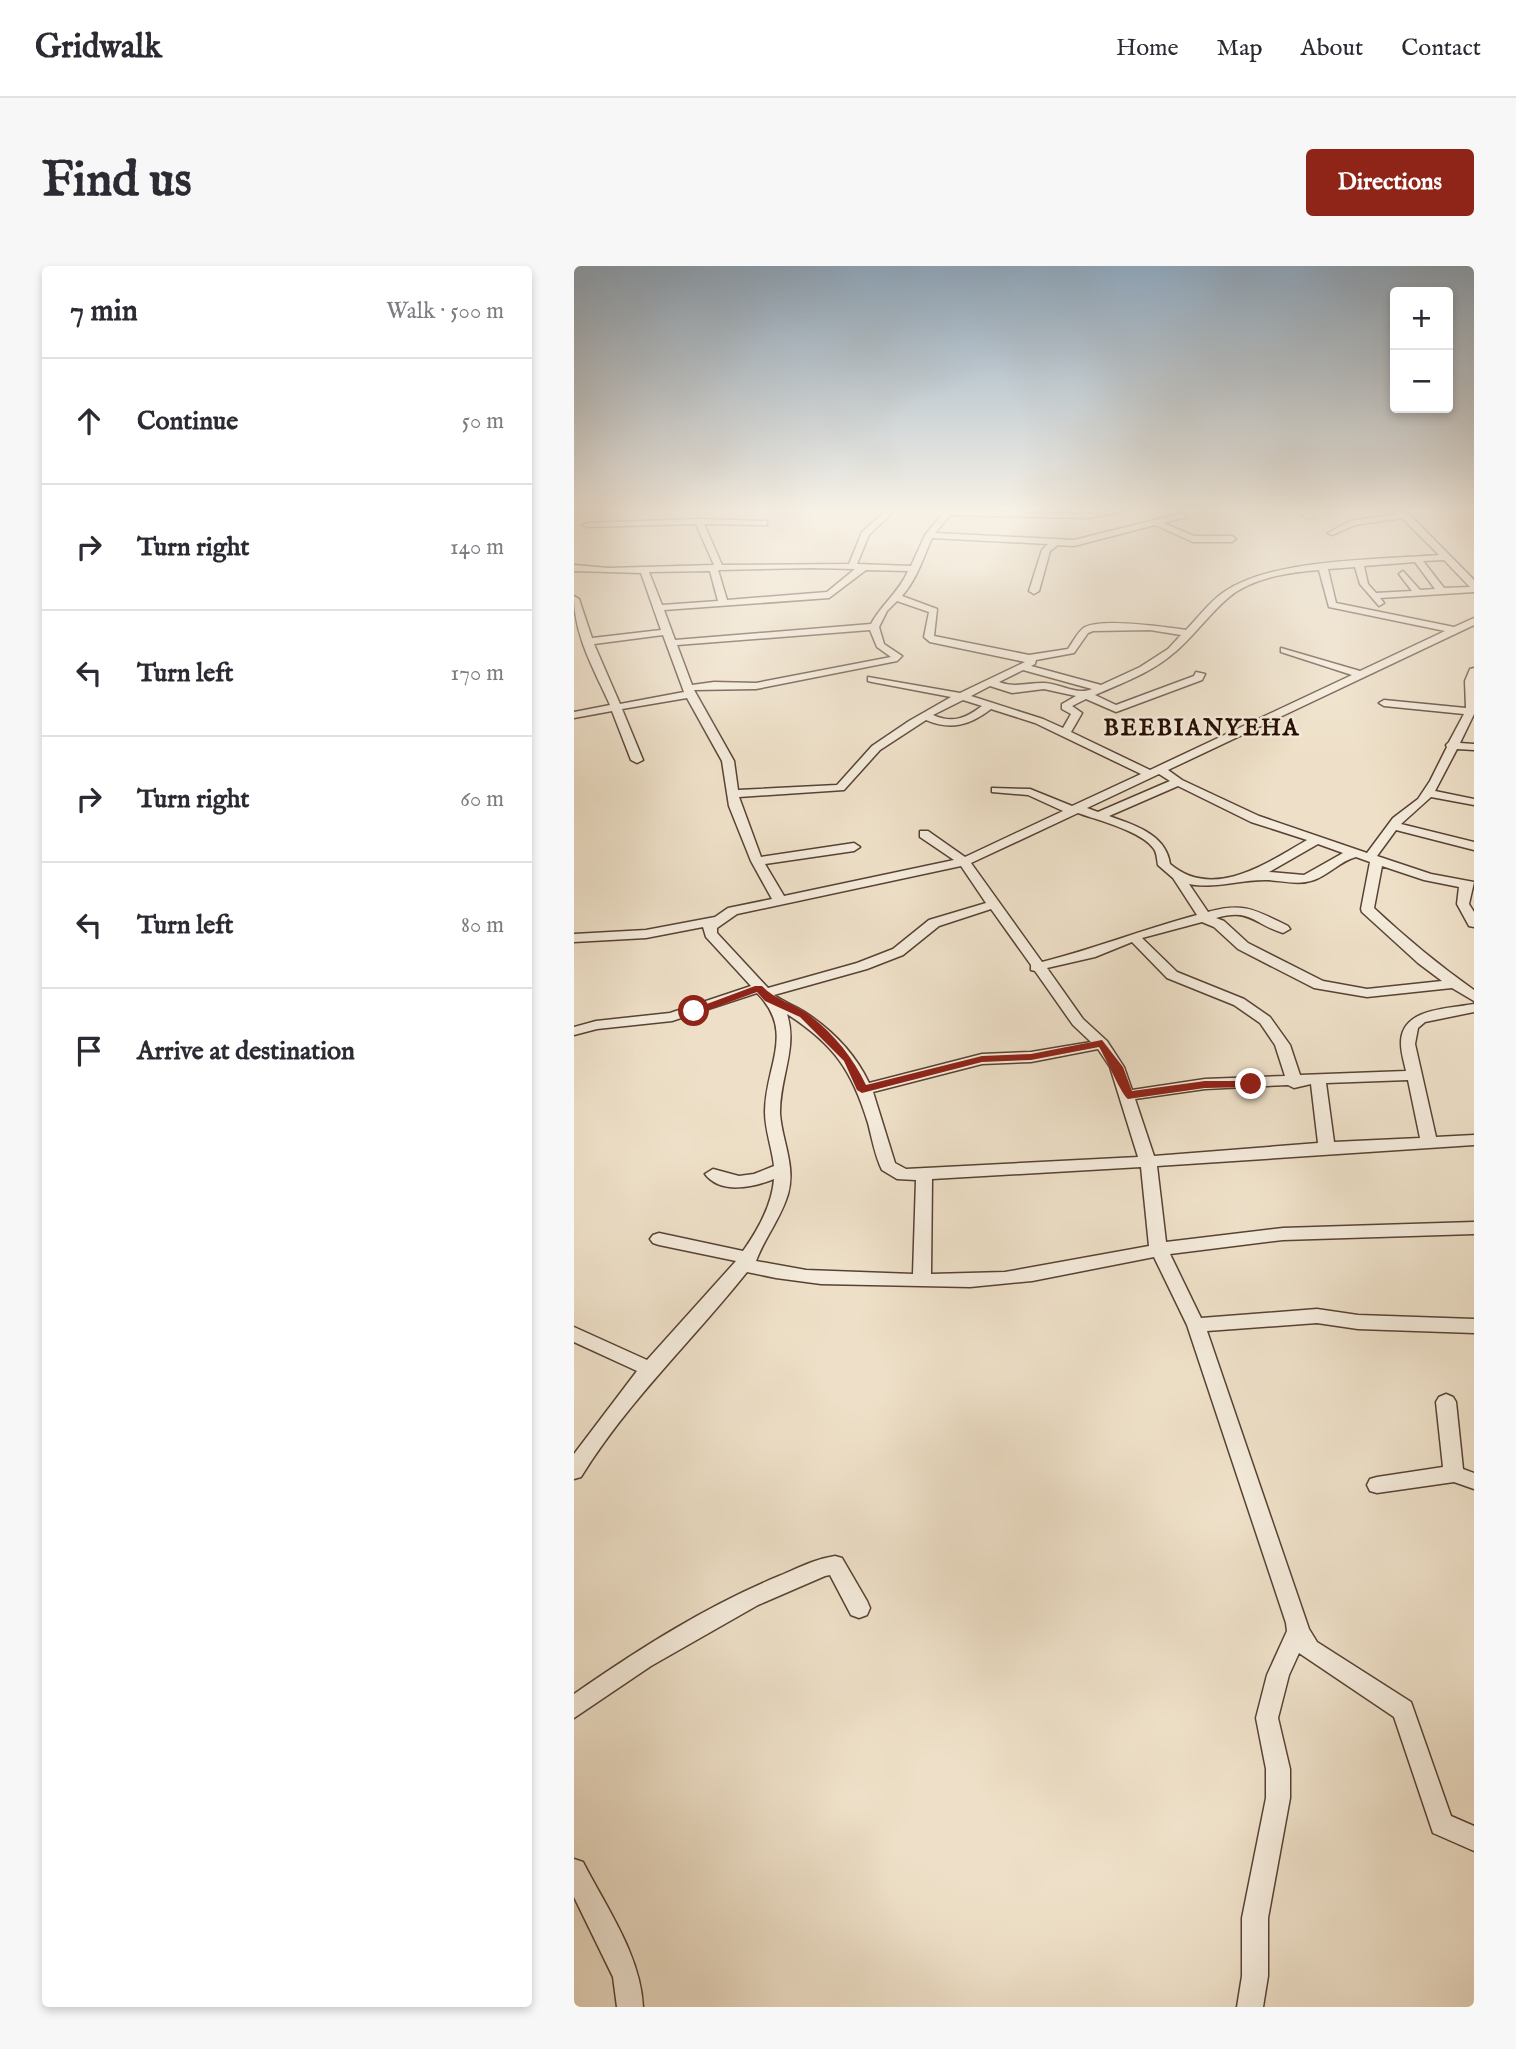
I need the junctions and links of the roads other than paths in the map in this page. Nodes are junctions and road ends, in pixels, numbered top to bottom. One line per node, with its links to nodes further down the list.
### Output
1 (652, 591): 14 (street)
2 (721, 591): 13 (street)
3 (834, 591): 13 (street)
4 (900, 591): 11 (street)
5 (1231, 591): 20 (street)
6 (1327, 591): 15 (street)
7 (1371, 591): 10 (street)
8 (1424, 591): 9 (street)
9 (1418, 593): 10 (street)
10 (1375, 596): 15 (street)
11 (896, 597): 17 (street); 24 (street)
12 (574, 599): 22 (street)
13 (723, 601): 14 (street)
14 (659, 608): 19 (street)
15 (1381, 615): 18 (street)
16 (1474, 621): 18 (street)
17 (874, 627): 21 (street); 33 (street)
18 (1455, 630): 28 (street)
19 (665, 632): 21 (street); 22 (street)
20 (1186, 633): 24 (street); 31 (street)
21 (671, 643): 33 (street)
22 (584, 647): 39 (street)
23 (1284, 650): 28 (street)
24 (1026, 662): 26 (street); 30 (street)
25 (1474, 671): 40 (street)
26 (1047, 674): 31 (street); 32 (street)
27 (1200, 674): 34 (street)
28 (1360, 674): 48 (street)
29 (872, 679): 35 (street)
30 (991, 683): 32 (street); 35 (street)
31 (1102, 688): 34 (street)
32 (1012, 690): 34 (street); 37 (street)
33 (689, 691): 39 (street); 52 (street)
34 (1086, 695): 44 (street)
35 (965, 696): 37 (street); 42 (street)
36 (1384, 703): 38 (street)
37 (987, 704): 42 (street); 44 (street)
38 (1410, 706): 40 (street); 43 (street)
39 (618, 707): 41 (street); 47 (street)
40 (1472, 708): 45 (street)
41 (574, 715)
42 (926, 716): 52 (street)
43 (1406, 718)
44 (1065, 733): 48 (street)
45 (1451, 745): 46 (street); 51 (street)
46 (1474, 747)
47 (637, 760)
48 (1154, 772): 49 (street); 54 (street)
49 (1178, 782): 55 (street); 58 (street)
50 (996, 790): 54 (street)
51 (1429, 793): 53 (street); 56 (street)
52 (732, 794): 62 (street)
53 (1474, 802)
54 (1074, 809): 55 (street); 63 (street)
55 (1099, 816): 64 (street)
56 (1395, 826): 59 (street); 61 (street)
57 (924, 834): 63 (street)
58 (1315, 841): 61 (street); 65 (street)
59 (1474, 846)
60 (854, 847): 62 (street)
61 (1369, 856): 65 (street); 67 (street); 78 (street)
62 (757, 861): 68 (street)
63 (964, 862): 68 (street); 69 (street)
64 (1180, 878): 66 (street); 71 (street)
65 (1248, 879): 66 (street)
66 (1216, 881): 70 (street)
67 (1470, 885): 73 (street)
68 (780, 901): 72 (street)
69 (992, 905): 77 (street); 79 (street)
70 (1233, 909): 71 (street); 74 (street)
71 (1205, 918): 75 (street); 78 (street)
72 (715, 921): 76 (street); 79 (street)
73 (1474, 923)
74 (1283, 929)
75 (1133, 937): 77 (street); 86 (street)
76 (575, 940)
77 (1036, 967): 83 (street)
78 (1458, 983): 80 (street)
79 (764, 993): 82 (street); 87 (street); 93 (street)
80 (1474, 997)
81 (1474, 1008): 84 (street)
82 (574, 1031)
83 (1102, 1044): 87 (street); 88 (street)
84 (1413, 1075): 85 (street); 90 (street)
85 (1318, 1081): 86 (street); 91 (street)
86 (1294, 1083): 88 (street)
87 (862, 1090): 95 (street)
88 (1128, 1095): 92 (street)
89 (1474, 1140): 90 (street)
90 (1429, 1142): 91 (street)
91 (1327, 1147): 92 (street)
92 (1148, 1162): 95 (street); 98 (street)
93 (782, 1169): 94 (street); 99 (street)
94 (713, 1174)
95 (924, 1175): 100 (street)
96 (1474, 1228): 98 (street)
97 (659, 1239): 99 (street)
98 (1158, 1248): 100 (street); 101 (street)
99 (747, 1261): 100 (street); 104 (street)
100 (922, 1280)
101 (1196, 1325): 102 (street); 111 (street)
102 (1474, 1326)
103 (574, 1334): 104 (street)
104 (650, 1369): 106 (street)
105 (1446, 1402): 107 (street)
106 (574, 1471)
107 (1454, 1474): 108 (street); 109 (street)
108 (1474, 1481)
109 (1377, 1485)
110 (859, 1608): 112 (street)
111 (1298, 1631): 113 (street); 116 (street)
112 (574, 1707)
113 (1474, 1839)
114 (574, 1871): 115 (street)
115 (630, 2007)
116 (1250, 2007)

